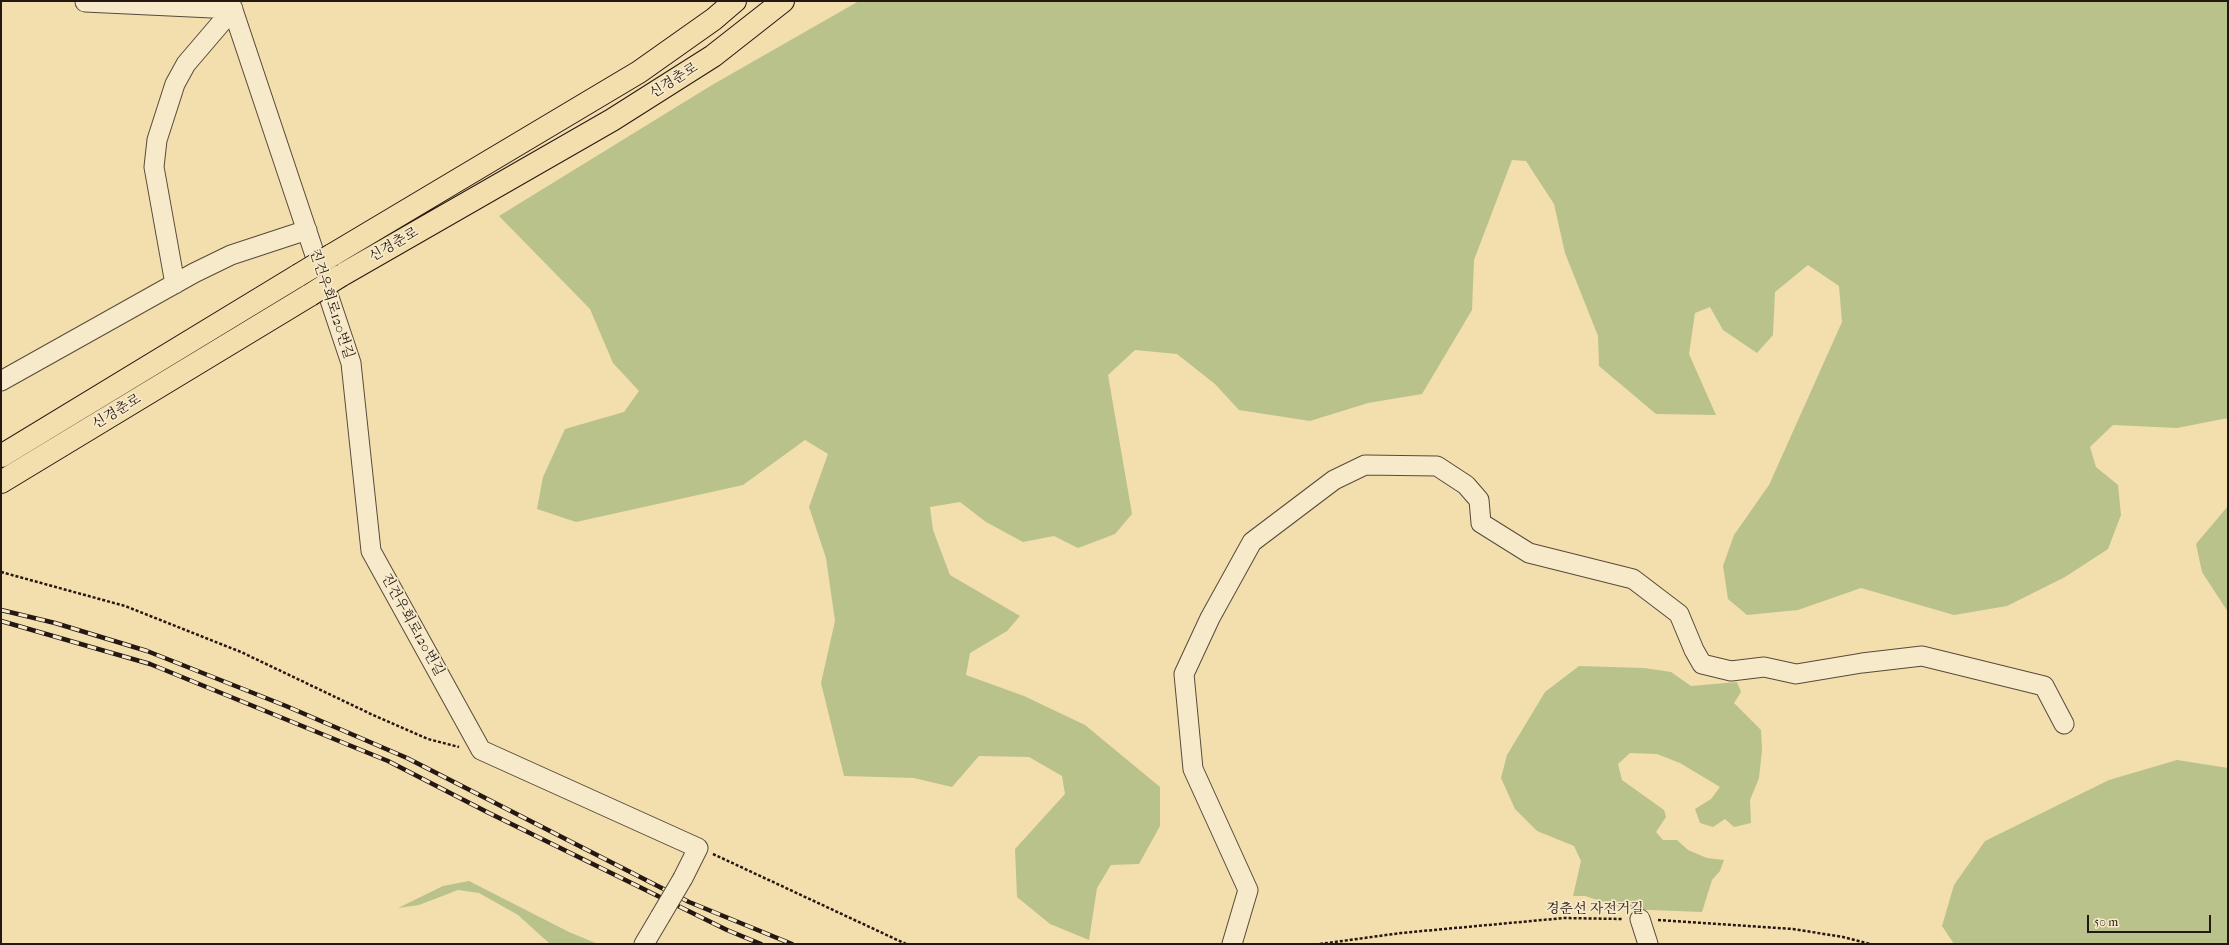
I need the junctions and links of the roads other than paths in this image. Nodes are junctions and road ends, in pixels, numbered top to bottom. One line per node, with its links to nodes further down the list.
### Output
1 (735, 1): 8 (highway, 신경춘로, bridge)
2 (783, 1): 9 (highway, 신경춘로, bridge)
3 (85, 2): 4 (street)
4 (231, 5): 5 (street, 진건우회로120번길); 6 (street)
5 (306, 230): 6 (street, 진건우회로120번길); 12 (street, 진건우회로120번길, bridge)
6 (175, 284): 7 (street, 진건우회로120번길)
7 (1, 381)
8 (1, 456)
9 (1, 482)
10 (2064, 724): 13 (street)
11 (1640, 919): 14 (street)
12 (644, 944)
13 (1232, 944)
14 (1648, 944)

